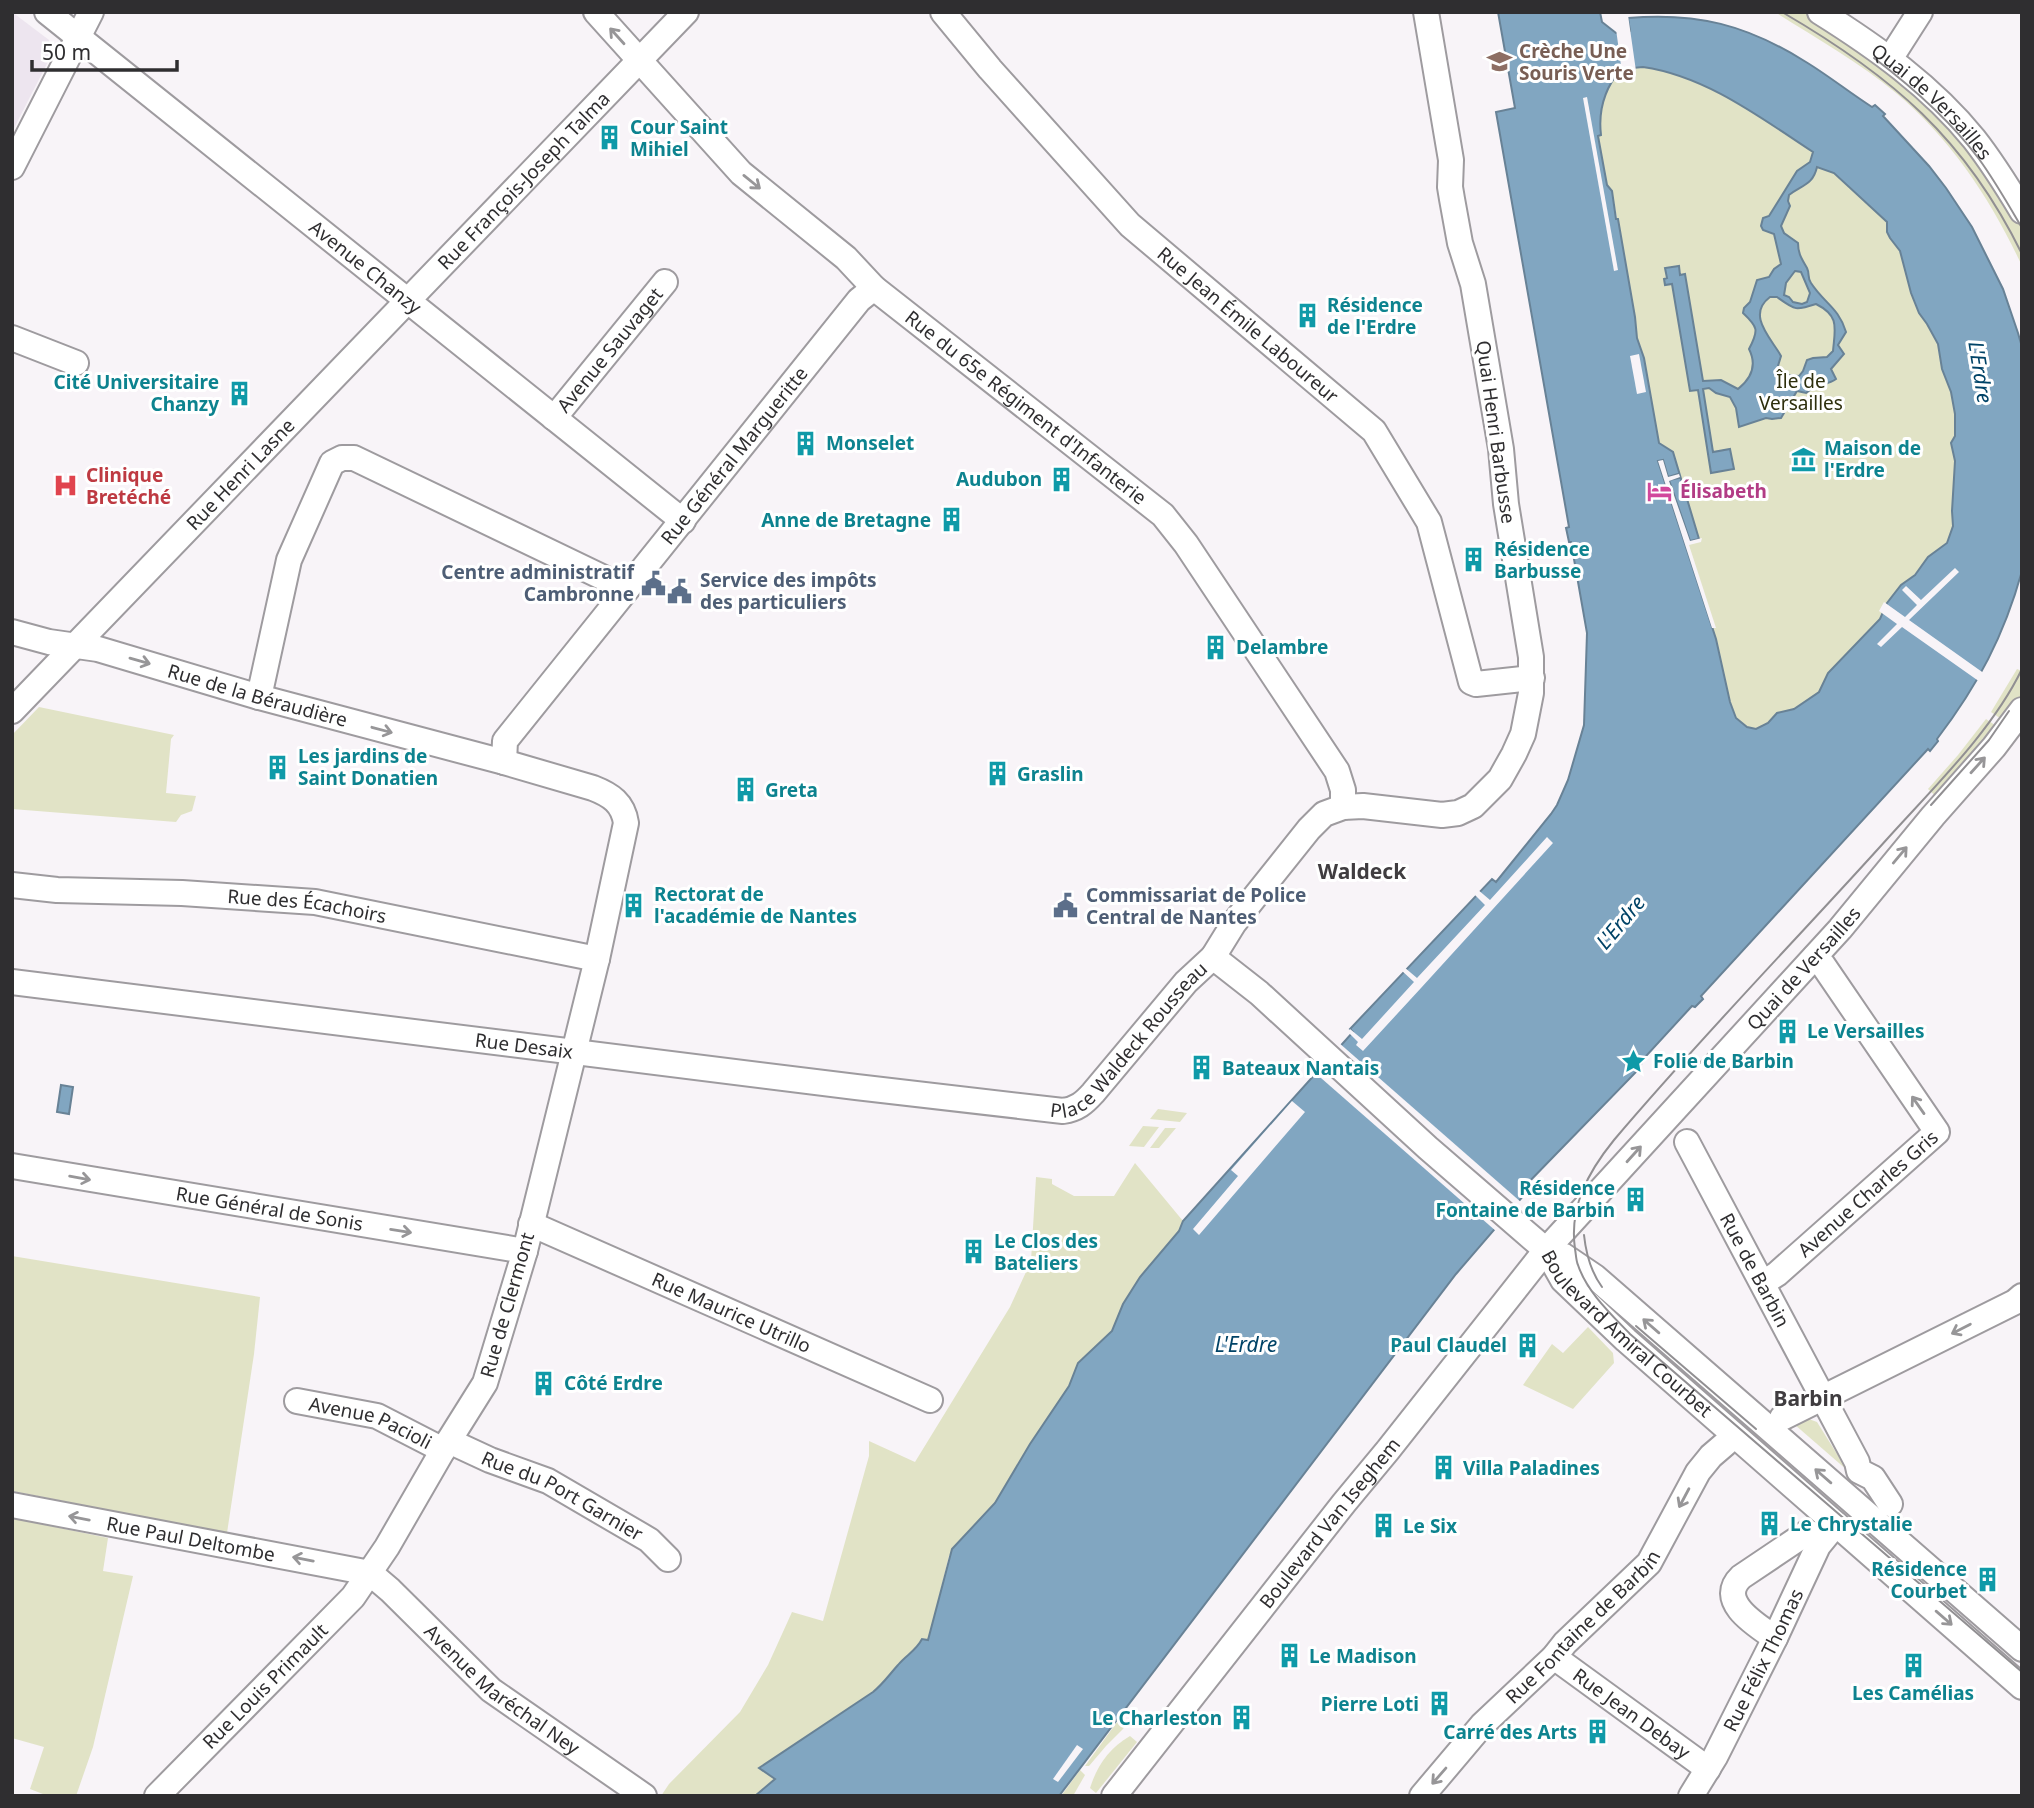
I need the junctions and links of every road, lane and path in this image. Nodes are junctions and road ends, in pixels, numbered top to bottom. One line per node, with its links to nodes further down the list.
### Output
1 (47, 12): 9 (street, Avenue Chanzy)
2 (91, 12): 9 (street)
3 (596, 12): 11 (street, Rue du 65e Régiment d'Infanterie, one-way to 3)
4 (686, 12): 11 (street, Rue François-Joseph Talma)
5 (943, 12): 24 (street, Rue Jean Émile Laboureur)
6 (1426, 12): 24 (street, Quai Henri Barbusse)
7 (1820, 12): 10 (street, Quai de Versailles)
8 (1920, 12): 10 (street)
9 (79, 38): 12 (street); 16 (street, Avenue Chanzy)
10 (1890, 59): 13 (street, Quai de Versailles)
11 (639, 60): 15 (street, Rue du 65e Régiment d'Infanterie, one-way to 15); 16 (street, Rue François-Joseph Talma)
12 (12, 167)
13 (2022, 211)
14 (665, 282): 19 (street, Avenue Sauvaget)
15 (874, 288): 20 (street, Rue Général Margueritte); 29 (street, Rue du 65e Régiment d'Infanterie)
16 (408, 301): 19 (street, Avenue Chanzy); 23 (street, Rue Henri Lasne)
17 (12, 338): 18 (street)
18 (76, 363)
19 (554, 418): 20 (street, Avenue Chanzy)
20 (683, 521): 21 (street, Rue Général Margueritte)
21 (628, 589): 25 (street); 28 (street, Rue Général Margueritte)
22 (12, 632): 23 (street, Rue de la Béraudière)
23 (74, 646): 25 (street, Rue de la Béraudière, one-way to 25); 27 (street, Rue Henri Lasne)
24 (1532, 678): 29 (street, Quai Henri Barbusse)
25 (259, 697): 28 (street, Rue de la Béraudière, one-way to 28)
26 (2022, 710): 32 (street, Quai de Versailles, one-way to 26)
27 (12, 711)
28 (504, 762): 33 (street)
29 (1343, 807): 31 (street, Place Waldeck Rousseau)
30 (12, 885): 33 (street, Rue des Écachoirs)
31 (1213, 957): 36 (street, Place Waldeck Rousseau); 41 (street, Place Waldeck Rousseau)
32 (1815, 957): 39 (street, Quai de Versailles, one-way to 32); 44 (street, Avenue Charles Gris, one-way to 32)
33 (597, 959): 35 (street)
34 (12, 982): 35 (street, Rue Desaix)
35 (572, 1052): 36 (street, Rue Desaix); 40 (street, Rue de Clermont)
36 (1038, 1108)
37 (1687, 1142): 44 (street, Rue de Barbin)
38 (12, 1166): 42 (street, Rue Général de Sonis, one-way to 42)
39 (1579, 1214): 41 (street, Quai de Versailles); 43 (street)
40 (531, 1224): 42 (street, Rue de Clermont); 47 (street, Rue Maurice Utrillo)
41 (1546, 1250): 43 (street, Boulevard Amiral Courbet); 54 (street, Boulevard Amiral Courbet); 65 (street, Boulevard Van Iseghem)
42 (524, 1251): 51 (street, Rue de Clermont)
43 (1586, 1271): 59 (street, Boulevard Amiral Courbet, one-way to 43)
44 (1763, 1283): 46 (street, Rue de Barbin)
45 (2022, 1297): 46 (street, one-way to 46)
46 (1823, 1399): 49 (street); 52 (street, Rue de Barbin)
47 (930, 1400)
48 (297, 1401): 51 (street, Avenue Pacioli)
49 (1783, 1418)
50 (1725, 1444): 60 (street, Rue Fontaine de Barbin, one-way to 60)
51 (446, 1446): 56 (street, Rue du Port Garnier); 57 (street, Rue de Clermont)
52 (1890, 1504)
53 (12, 1505): 57 (street, Rue Paul Deltombe, one-way to 53)
54 (1836, 1524): 58 (street, Rue Félix Thomas); 61 (street, Boulevard Amiral Courbet, one-way to 61)
55 (1808, 1532): 58 (street)
56 (667, 1559)
57 (370, 1573): 63 (street, Rue Louis Primault); 64 (street, Avenue Maréchal Ney)
58 (1775, 1638): 62 (street, Rue Félix Thomas)
59 (2022, 1649)
60 (1555, 1657): 62 (street, Rue Jean Debay); 66 (street, Rue Fontaine de Barbin, one-way to 66)
61 (2022, 1687)
62 (1708, 1769): 67 (street, Rue Félix Thomas)
63 (157, 1796)
64 (644, 1796)
65 (1114, 1796)
66 (1422, 1796)
67 (1691, 1796)

